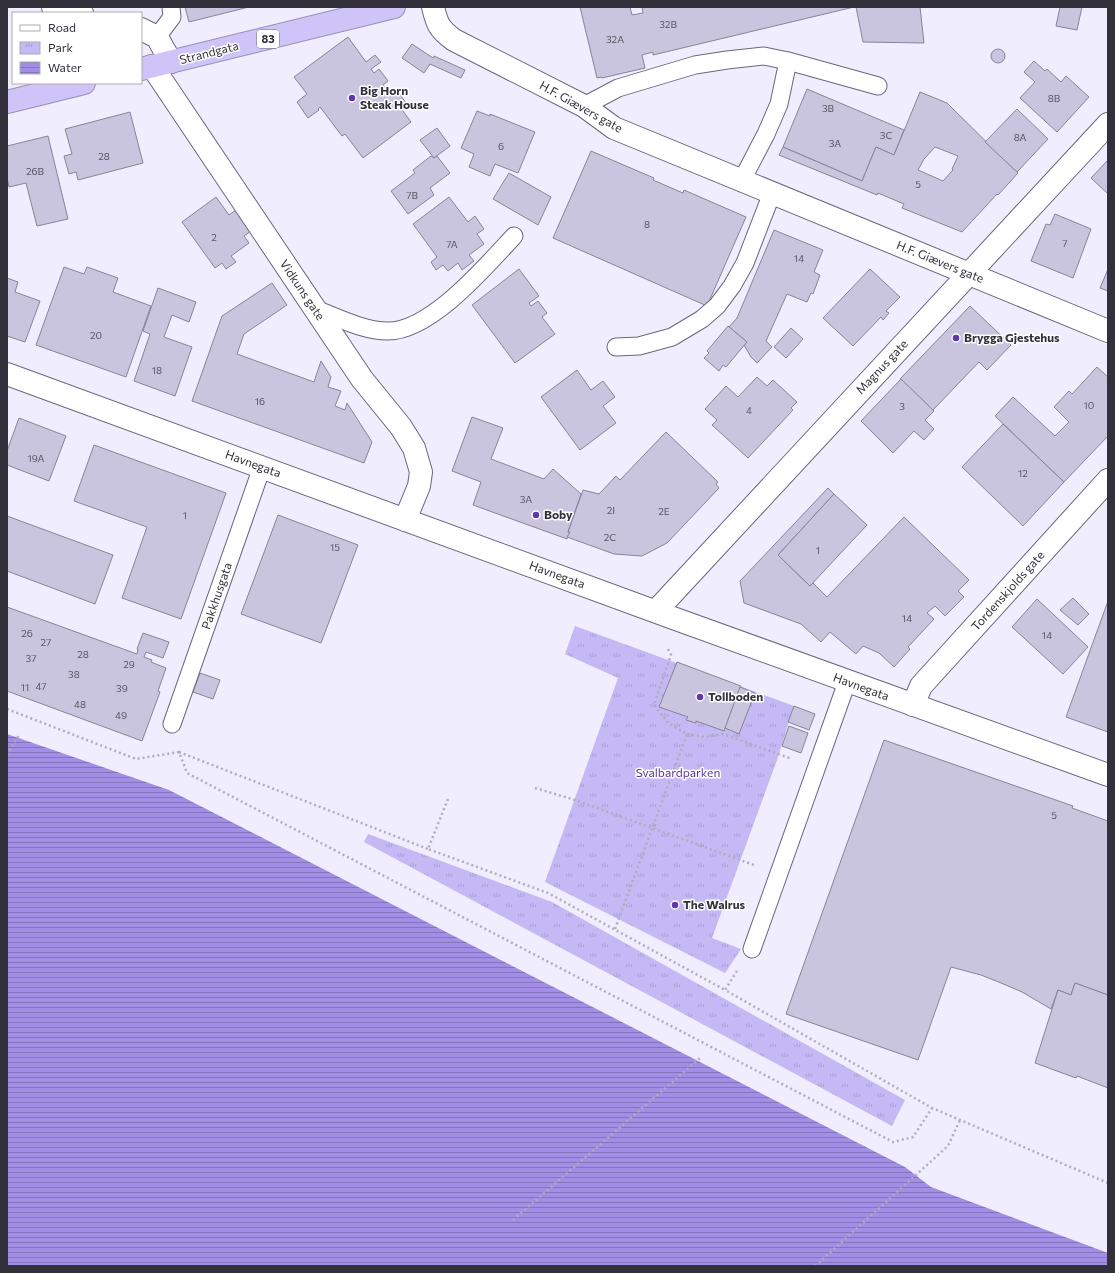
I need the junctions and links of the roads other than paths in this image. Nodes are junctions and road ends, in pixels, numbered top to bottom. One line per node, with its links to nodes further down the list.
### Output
1 (53, 7): 6 (street)
2 (170, 7): 7 (lane)
3 (394, 7): 5 (highway, Strandgata / 83)
4 (432, 7): 13 (street, H.F. Giævers gate)
5 (372, 10): 9 (highway, Strandgata / 83)
6 (77, 12)
7 (149, 33): 9 (street, Vidkuns gate)
8 (788, 61): 11 (lane); 13 (lane); 15 (lane)
9 (155, 66): 19 (street, Vidkuns gate)
10 (80, 84): 12 (highway)
11 (878, 86)
12 (7, 102)
13 (584, 106): 15 (street, H.F. Giævers gate)
14 (1108, 124): 18 (street, Magnus gate)
15 (742, 180): 16 (street, H.F. Giævers gate)
16 (772, 193): 18 (street, H.F. Giævers gate); 21 (lane)
17 (514, 236): 19 (lane)
18 (968, 274): 20 (street, H.F. Giævers gate); 26 (street, Magnus gate)
19 (315, 309): 25 (street, Vidkuns gate)
20 (1108, 331)
21 (616, 347)
22 (7, 374): 23 (street, Havnegata)
23 (262, 467): 25 (street, Havnegata); 29 (lane, Pakkhusgata)
24 (1108, 480): 28 (street, Tordenskjolds gate)
25 (406, 520): 26 (street, Havnegata)
26 (666, 615): 27 (street, Havnegata)
27 (847, 682): 28 (street, Havnegata); 31 (lane)
28 (913, 705): 30 (street, Havnegata)
29 (172, 724)
30 (1108, 775)
31 (752, 949)

